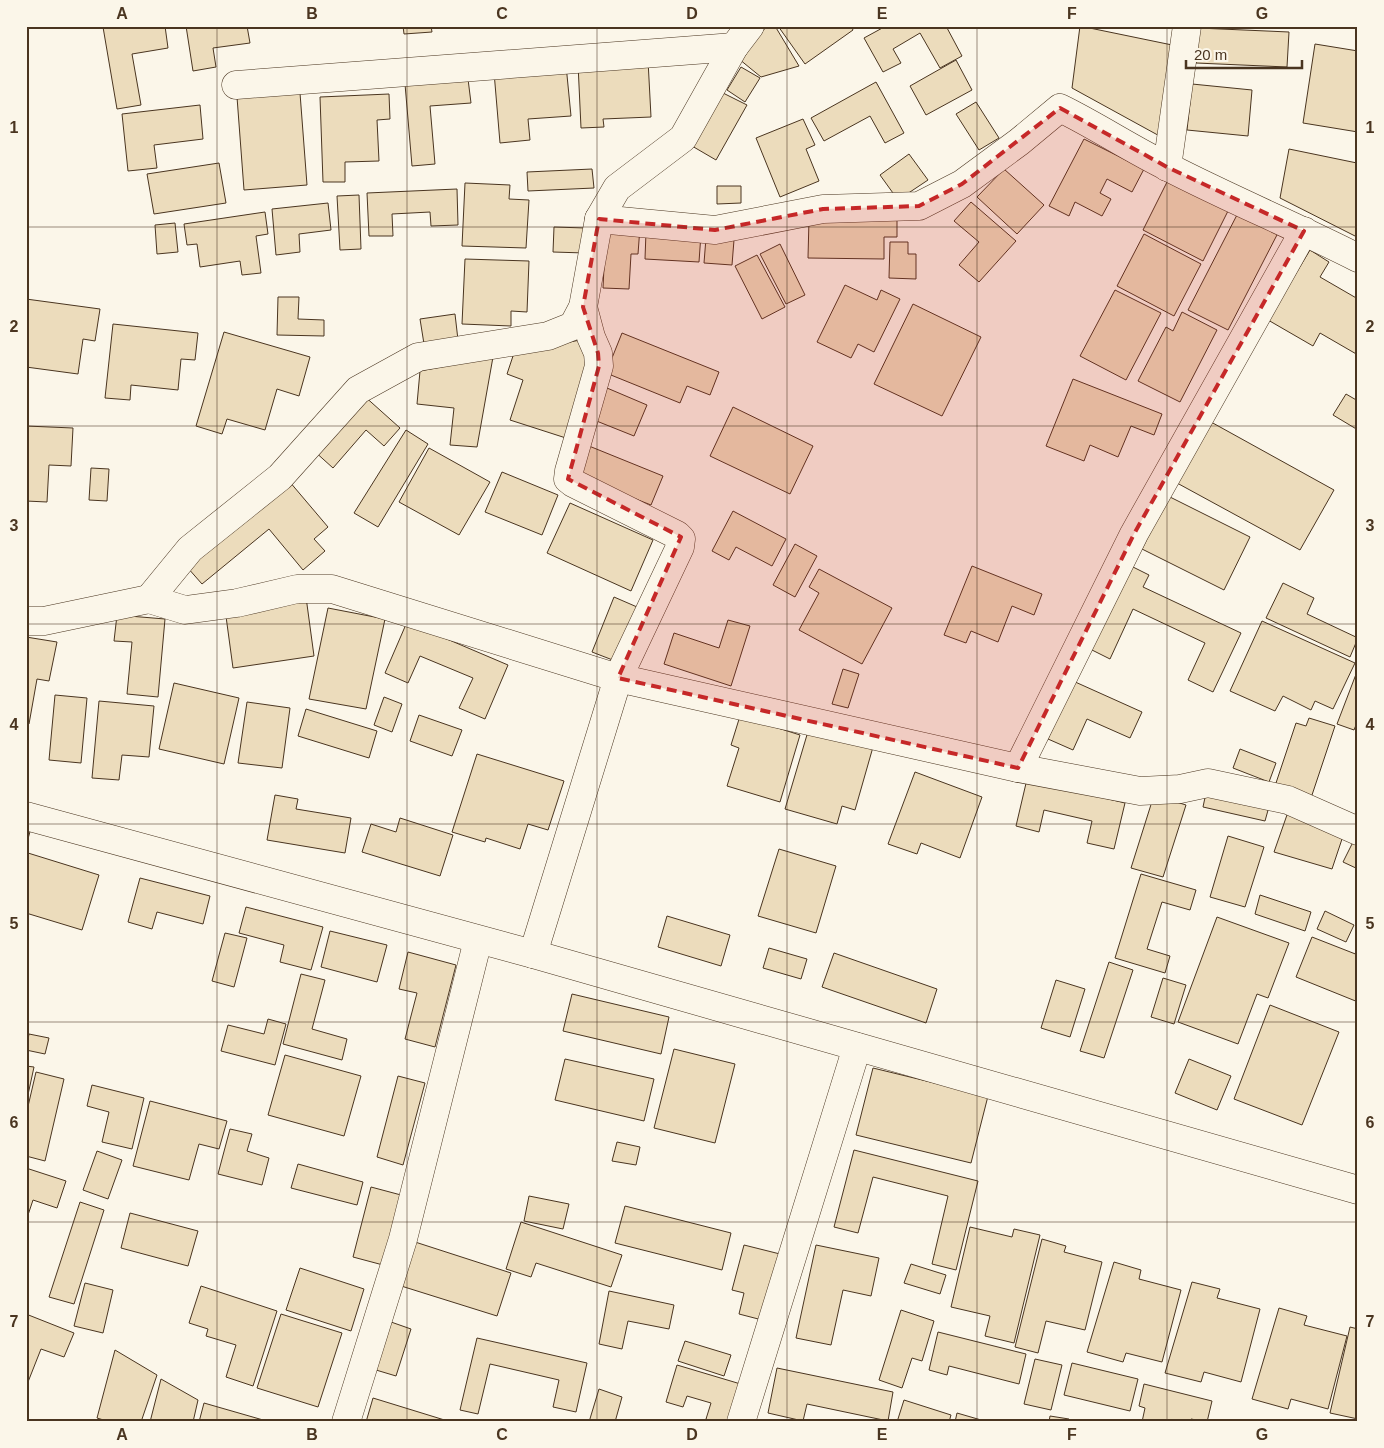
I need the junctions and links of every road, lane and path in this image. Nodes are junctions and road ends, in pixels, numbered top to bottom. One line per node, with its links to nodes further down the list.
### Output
1 (1187, 26): 4 (street)
2 (742, 37): 3 (street); 5 (street)
3 (236, 85)
4 (1167, 167): 5 (street); 6 (street)
5 (599, 219): 8 (street)
6 (1304, 231): 7 (street); 12 (street)
7 (1358, 258)
8 (583, 307): 9 (street); 11 (street)
9 (149, 599): 10 (street); 11 (street)
10 (26, 622)
11 (618, 678): 12 (street); 16 (street)
12 (1018, 768): 14 (street)
13 (26, 816): 15 (street)
14 (1358, 831)
15 (478, 940): 16 (street); 19 (street)
16 (533, 954): 17 (street)
17 (857, 1047): 18 (street); 20 (street)
18 (1358, 1190)
19 (346, 1422)
20 (742, 1422)

